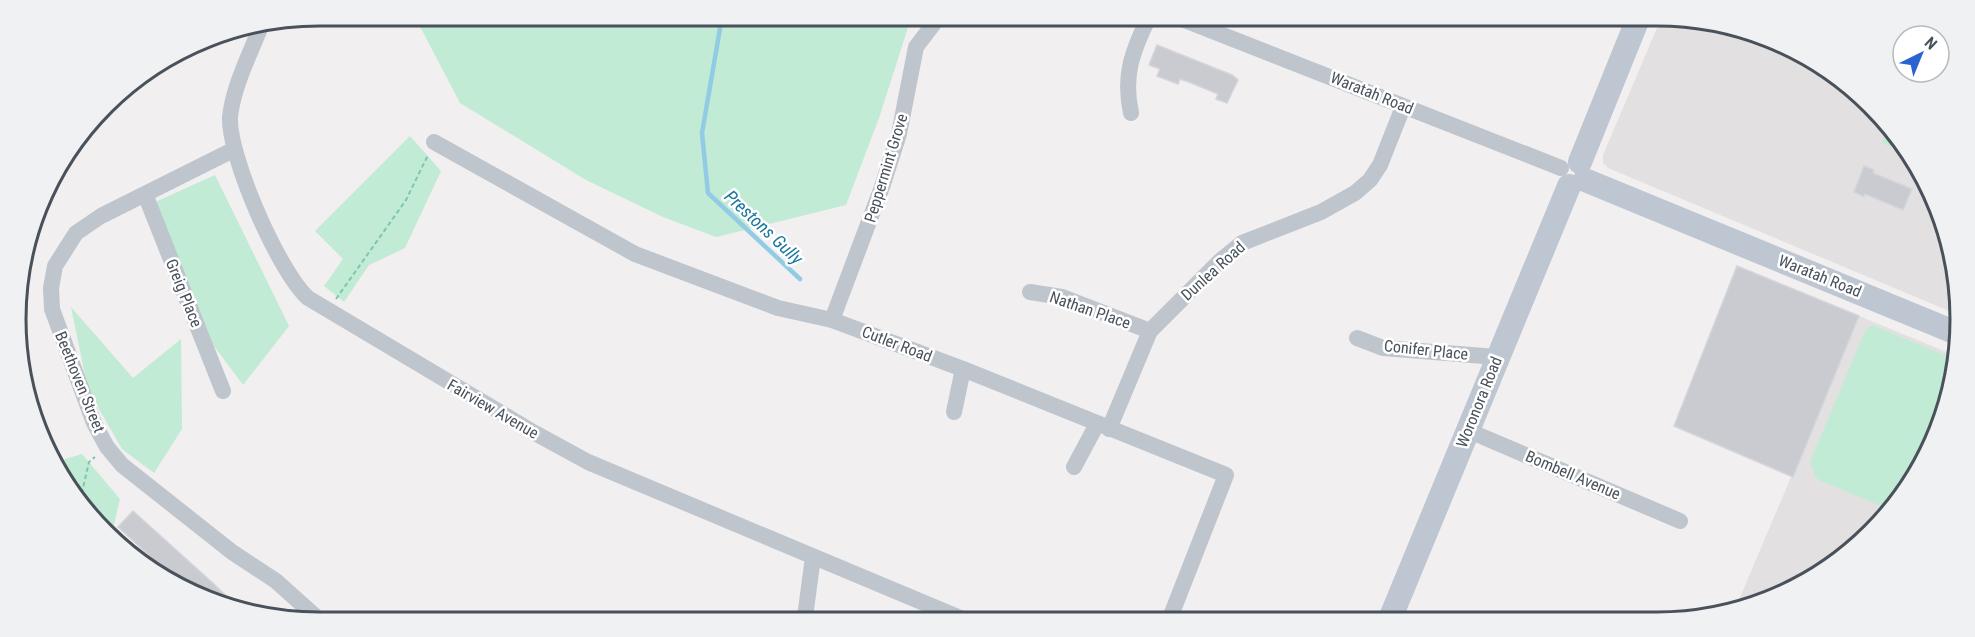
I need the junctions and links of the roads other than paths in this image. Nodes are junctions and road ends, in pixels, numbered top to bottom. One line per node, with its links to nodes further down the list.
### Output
1 (932, 26): 13 (street, Peppermint Grove)
2 (1144, 26): 7 (street)
3 (1200, 26): 6 (street, Waratah Road)
4 (1635, 26): 10 (street, Woronora Road)
5 (259, 31): 9 (street, Fairview Avenue)
6 (1403, 107): 10 (street, Waratah Road); 15 (street, Dunlea Road)
7 (1131, 113)
8 (434, 142): 13 (street, Cutler Road)
9 (233, 150): 11 (street, Beethoven Street); 25 (street, Fairview Avenue)
10 (1574, 174): 14 (street, Waratah Road); 17 (street, Woronora Road)
11 (145, 194): 19 (street, Greig Place); 26 (street, Beethoven Street)
12 (1030, 292): 15 (street, Nathan Place)
13 (832, 320): 18 (street, Cutler Road)
14 (1949, 330)
15 (1150, 331): 21 (street, Dunlea Road)
16 (1357, 338): 17 (street, Conifer Place)
17 (1497, 357): 22 (street, Woronora Road)
18 (963, 369): 20 (street); 21 (street, Cutler Road)
19 (224, 391)
20 (954, 412)
21 (1103, 427): 23 (street, Dunlea Road); 29 (street, Cutler Road)
22 (1467, 430): 24 (street, Bombell Avenue); 30 (street, Woronora Road)
23 (1074, 467)
24 (1680, 521)
25 (813, 557): 27 (street); 28 (street, Fairview Avenue)
26 (310, 612)
27 (806, 612)
28 (946, 612)
29 (1172, 612)
30 (1393, 612)

